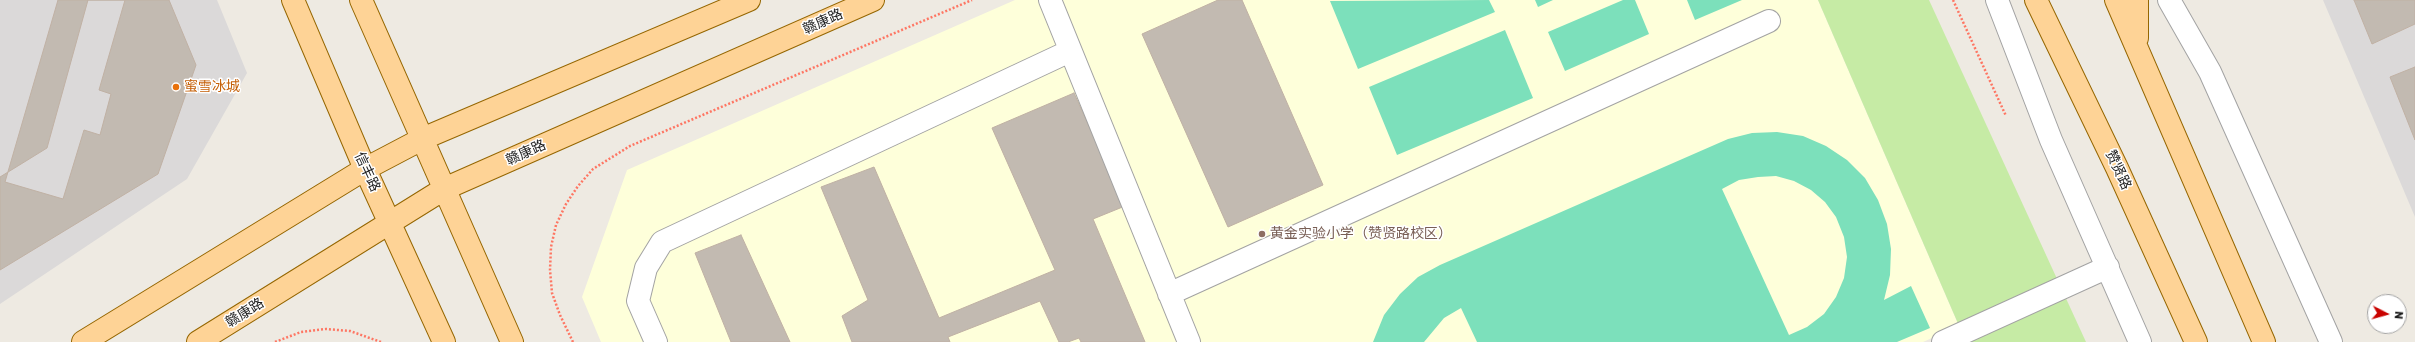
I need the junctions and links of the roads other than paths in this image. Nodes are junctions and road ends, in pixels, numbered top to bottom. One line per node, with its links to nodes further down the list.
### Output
1 (293, 0): 15 (main road, 信丰路)
2 (361, 0): 14 (main road)
3 (749, 0): 14 (main road)
4 (873, 0): 16 (main road, 赣康路)
5 (1050, 0): 12 (street)
6 (1998, 0): 18 (street)
7 (2036, 0): 28 (main road, 赞贤路)
8 (2116, 0): 13 (main road)
9 (2137, 0): 13 (main road)
10 (2169, 0): 30 (street)
11 (1769, 21): 19 (street)
12 (1070, 51): 19 (street); 24 (street)
13 (2147, 72): 29 (main road)
14 (422, 138): 15 (main road); 16 (main road)
15 (365, 169): 17 (main road, 信丰路); 20 (main road)
16 (444, 189): 17 (main road, 赣康路); 23 (main road)
17 (390, 221): 21 (main road, 赣康路); 22 (main road, 信丰路)
18 (2108, 267): 26 (street); 27 (street)
19 (1170, 294): 25 (street)
20 (83, 342)
21 (198, 342)
22 (444, 342)
23 (512, 342)
24 (656, 342)
25 (1189, 342)
26 (1943, 342)
27 (2140, 342)
28 (2196, 342)
29 (2264, 342)
30 (2331, 342)

